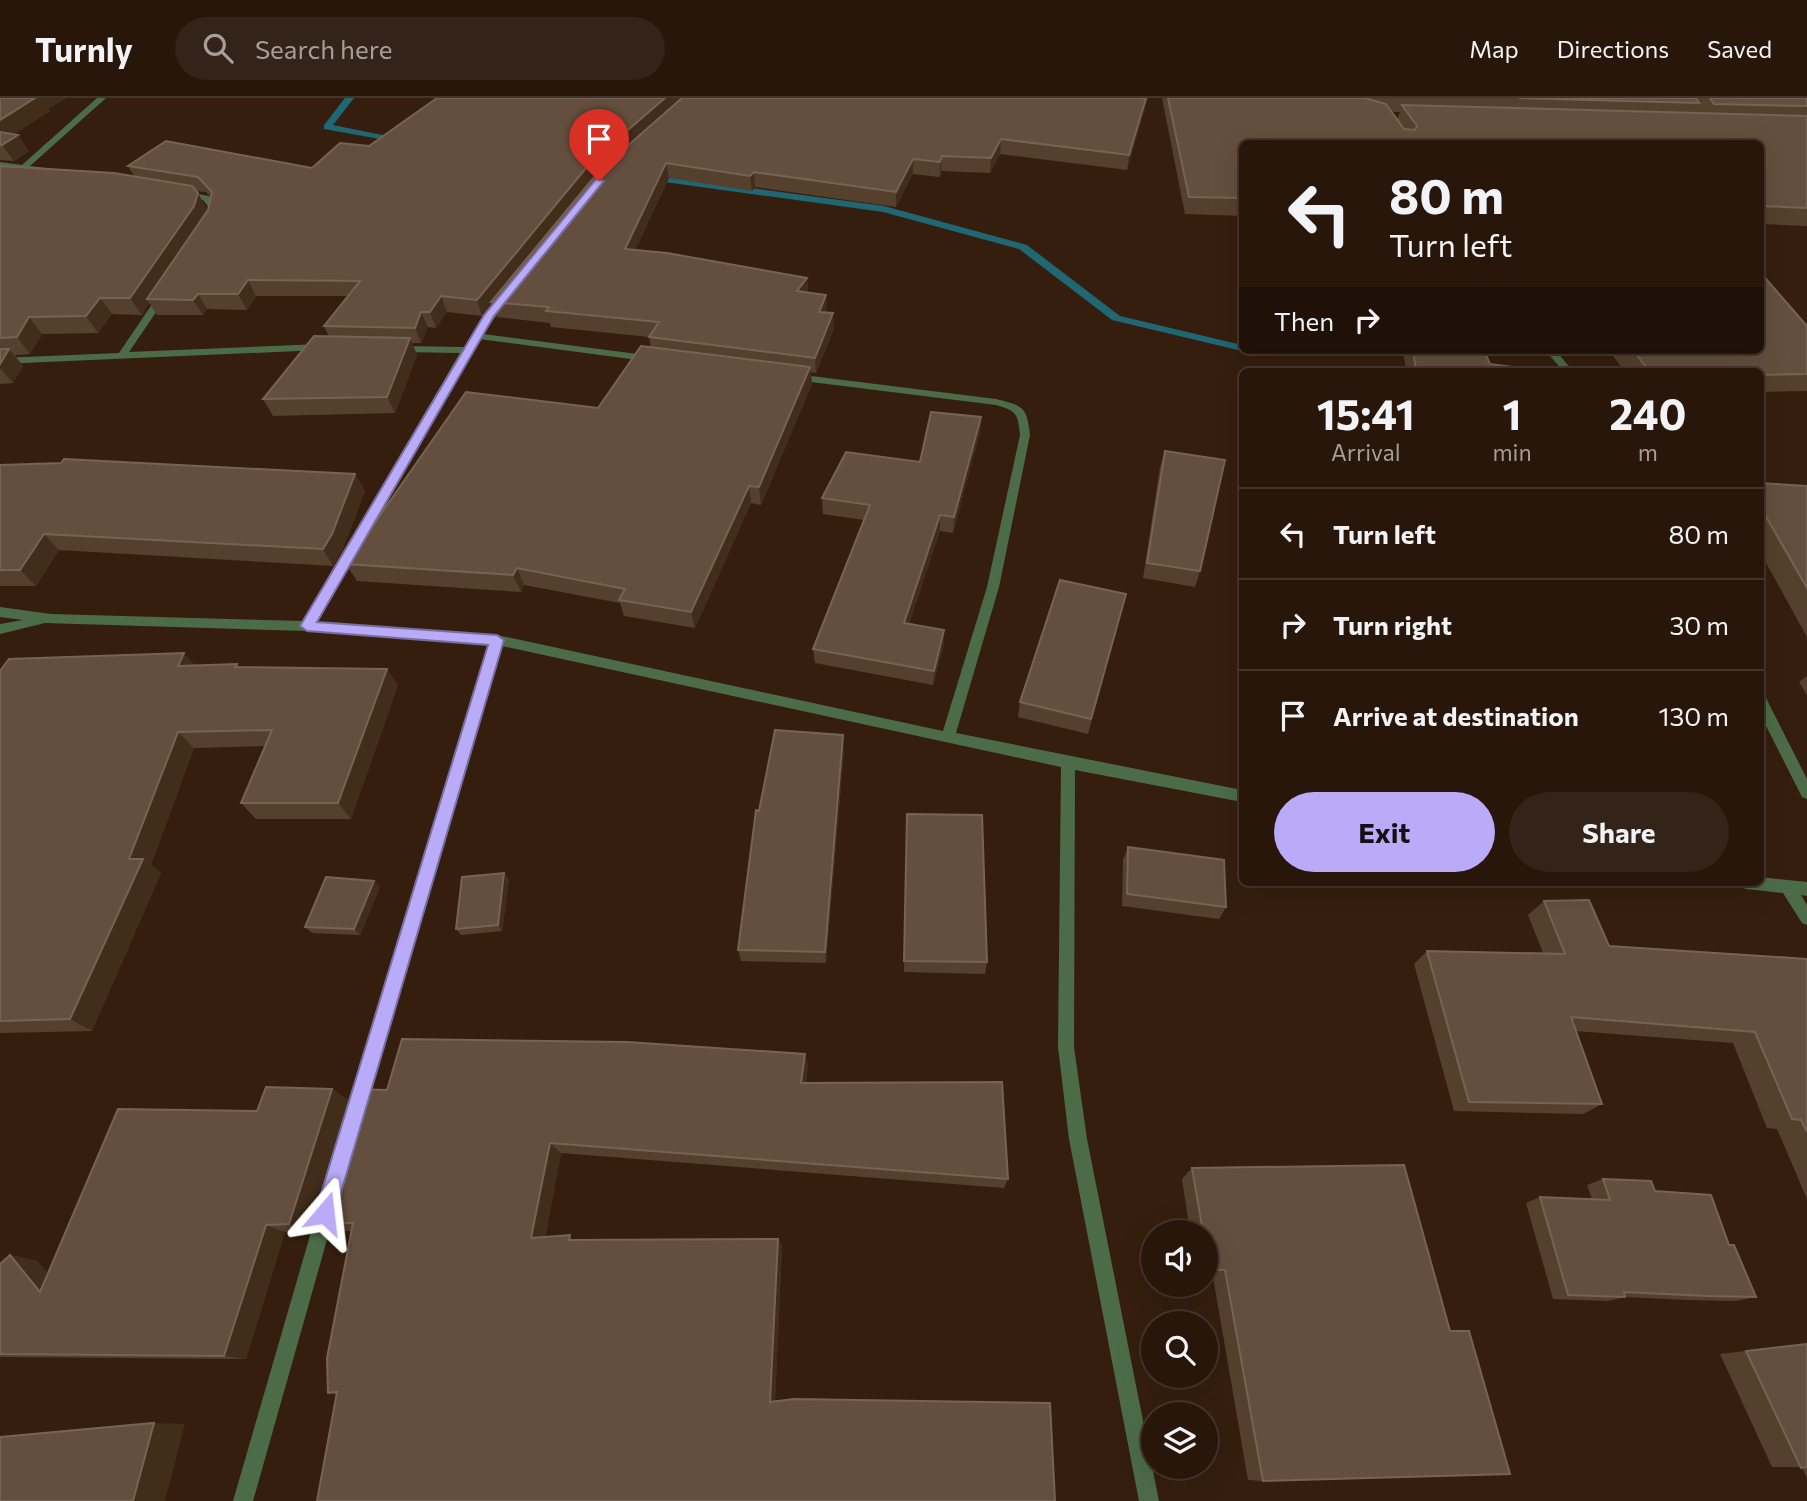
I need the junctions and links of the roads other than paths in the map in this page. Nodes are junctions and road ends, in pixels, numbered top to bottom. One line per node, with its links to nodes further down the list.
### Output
1 (102, 98): 3 (street)
2 (0, 164): 3 (street)
3 (24, 167): 4 (street)
4 (67, 173)
5 (168, 192): 6 (street)
6 (202, 235)
7 (173, 279): 14 (street)
8 (515, 284): 9 (street)
9 (476, 336): 12 (street); 15 (street)
10 (329, 347): 14 (street)
11 (384, 349): 12 (street)
12 (467, 351): 21 (street)
13 (1554, 354): 17 (street)
14 (122, 356): 16 (street)
15 (663, 360)
16 (0, 361)
17 (1566, 368)
18 (784, 375): 25 (street)
19 (0, 612): 20 (street)
20 (51, 619): 21 (street); 22 (street)
21 (307, 626): 23 (street)
22 (0, 629)
23 (497, 640): 25 (street); 33 (street)
24 (1764, 708): 27 (street)
25 (948, 737): 26 (street)
26 (1068, 763): 28 (street); 36 (street)
27 (1807, 793)
28 (1239, 795)
29 (1764, 885): 30 (street)
30 (1789, 889): 31 (street); 32 (street)
31 (1807, 889)
32 (1807, 918)
33 (354, 1118)
34 (330, 1197): 35 (street)
35 (243, 1501)
36 (1149, 1501)

